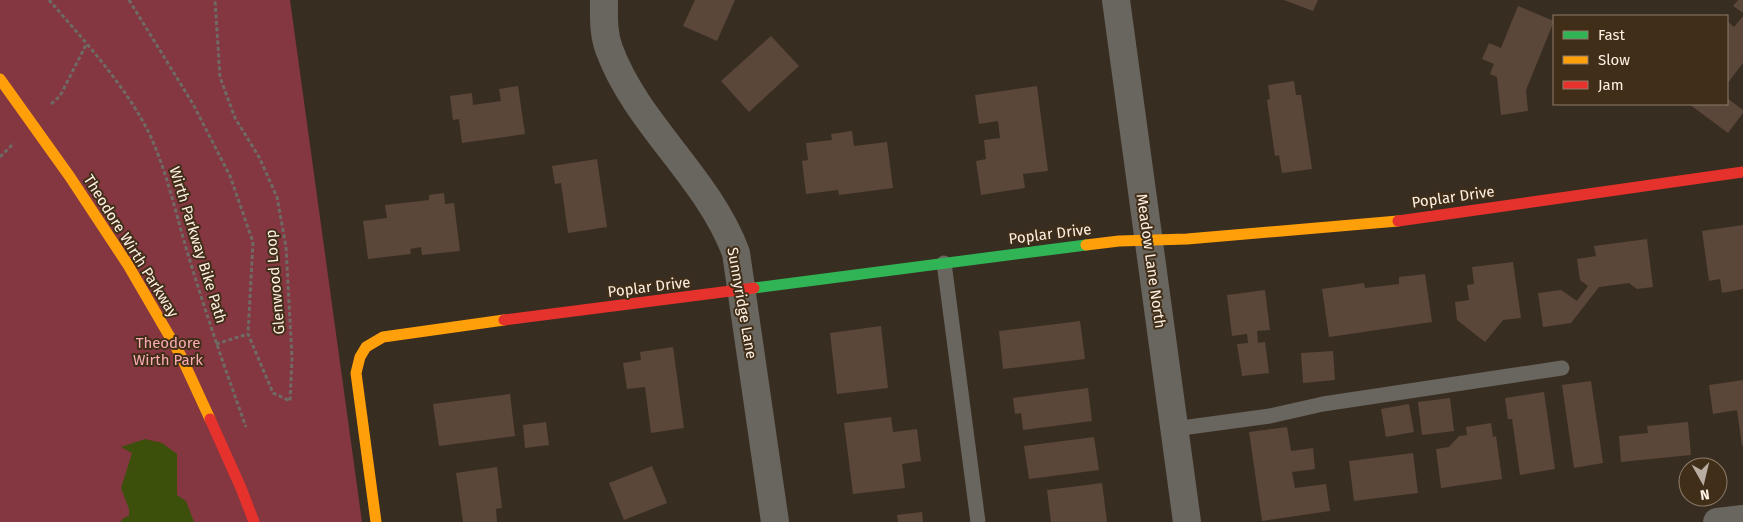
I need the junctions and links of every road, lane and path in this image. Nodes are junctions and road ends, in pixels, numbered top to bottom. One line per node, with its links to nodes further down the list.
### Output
1 (49, 0): 12 (path, Wirth Parkway Bike Path)
2 (129, 0): 11 (path, Glenwood Loop)
3 (214, 0): 11 (path, Glenwood Loop)
4 (604, 0): 10 (street, Sunnyridge Lane)
5 (1116, 0): 8 (street, Meadow Lane North)
6 (0, 79): 17 (street, Theodore Wirth Parkway)
7 (1743, 172): 8 (street, Poplar Drive)
8 (1148, 240): 9 (street, Poplar Drive); 15 (street, Meadow Lane North)
9 (944, 263): 10 (street, Poplar Drive); 20 (lane)
10 (742, 290): 18 (street, Poplar Drive); 19 (street, Sunnyridge Lane)
11 (248, 334): 12 (path)
12 (216, 344): 14 (path, Wirth Parkway Bike Path)
13 (1562, 368): 15 (lane)
14 (246, 428)
15 (1174, 428): 21 (street, Meadow Lane North)
16 (1743, 519): 22 (street)
17 (254, 522)
18 (376, 522)
19 (775, 522)
20 (978, 522)
21 (1187, 522)
22 (1717, 522)

